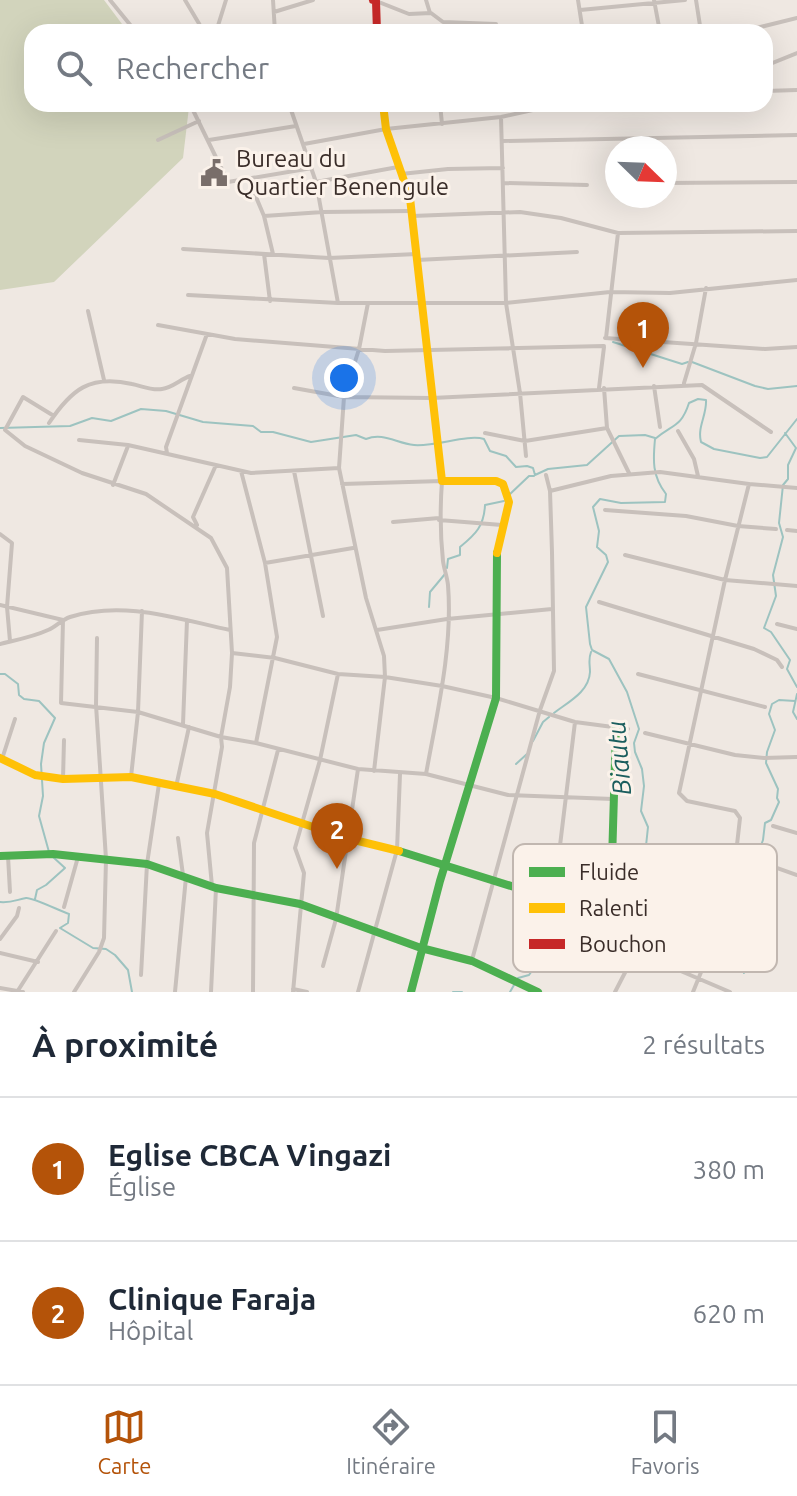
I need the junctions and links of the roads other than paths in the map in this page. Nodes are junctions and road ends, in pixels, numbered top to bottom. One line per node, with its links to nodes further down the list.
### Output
1 (110, 0): 16 (street)
2 (185, 0): 17 (street)
3 (226, 0): 18 (street)
4 (273, 0): 13 (street)
5 (313, 0): 13 (street)
6 (374, 0): 14 (street); 20 (street)
7 (426, 0): 14 (street)
8 (578, 0): 12 (street)
9 (685, 0): 11 (street)
10 (696, 0): 24 (street)
11 (654, 1): 12 (street); 23 (street)
12 (580, 10): 22 (street)
13 (274, 12): 19 (street)
14 (431, 13): 21 (street)
15 (797, 18): 25 (street)
16 (128, 24)
17 (199, 24)
18 (218, 24)
19 (275, 24)
20 (376, 24)
21 (496, 24)
22 (582, 24)
23 (658, 24)
24 (700, 24)
25 (773, 24)
26 (797, 53): 27 (street)
27 (773, 63)
28 (797, 90): 29 (street)
29 (773, 91)
30 (194, 112): 36 (street)
31 (292, 112): 38 (street)
32 (384, 112): 39 (street)
33 (441, 112): 37 (street)
34 (524, 112): 35 (street)
35 (501, 117): 37 (street); 43 (street)
36 (199, 121): 41 (street); 42 (street)
37 (442, 124): 39 (street)
38 (296, 126): 42 (street); 44 (street)
39 (386, 129): 44 (street); 47 (street)
40 (797, 135): 43 (street)
41 (158, 140)
42 (209, 140): 48 (street)
43 (503, 141): 46 (street)
44 (304, 144): 45 (street)
45 (312, 168): 48 (street); 49 (street)
46 (503, 168): 47 (street); 51 (street)
47 (400, 170): 49 (street); 56 (street)
48 (248, 178): 57 (street)
49 (316, 182): 54 (street)
50 (797, 182): 52 (street)
51 (503, 183): 53 (street); 55 (street)
52 (677, 183)
53 (587, 185)
54 (323, 212): 56 (street); 57 (street); 66 (street)
55 (503, 212): 56 (street); 59 (street); 64 (street)
56 (411, 213): 65 (street)
57 (264, 216): 63 (street)
58 (797, 231): 59 (street)
59 (618, 233): 69 (street)
60 (183, 249): 62 (street)
61 (577, 252): 64 (street)
62 (264, 254): 63 (street); 71 (street)
63 (273, 254): 66 (street)
64 (504, 256): 65 (street); 74 (street)
65 (417, 257): 66 (street); 75 (street)
66 (329, 258): 72 (street)
67 (797, 280): 68 (street)
68 (706, 288): 69 (street); 80 (street)
69 (610, 292): 74 (street); 79 (street)
70 (188, 295): 71 (street)
71 (270, 301): 72 (street)
72 (338, 303): 73 (street)
73 (368, 303): 75 (street); 83 (street)
74 (506, 303): 75 (street); 84 (street)
75 (421, 304): 85 (street)
76 (88, 311): 87 (street)
77 (158, 325): 78 (street)
78 (207, 334): 83 (street); 86 (street)
79 (605, 338): 80 (street); 81 (street)
80 (696, 343): 82 (street); 88 (street)
81 (604, 346): 84 (street); 91 (street)
82 (797, 347)
83 (359, 349): 85 (street); 93 (street)
84 (512, 349): 85 (street); 92 (street)
85 (426, 351): 94 (street)
86 (190, 376): 87 (street); 105 (street)
87 (104, 380): 95 (street)
88 (684, 384): 89 (street); 100 (street)
89 (654, 386): 91 (street); 97 (street)
90 (294, 388): 93 (street)
91 (602, 388): 92 (street); 98 (street)
92 (520, 393): 94 (street); 103 (street)
93 (344, 397): 94 (street); 108 (street)
94 (432, 398): 114 (street)
95 (54, 416): 96 (street); 117 (street)
96 (49, 423)
97 (660, 427)
98 (607, 428): 103 (street); 111 (street)
99 (678, 431): 113 (street)
100 (771, 432)
101 (485, 433): 103 (street)
102 (79, 440): 104 (street)
103 (525, 441): 106 (street)
104 (128, 445): 105 (street); 117 (street)
105 (167, 453): 107 (street)
106 (526, 456)
107 (216, 465): 109 (street); 126 (street)
108 (339, 468): 110 (street); 115 (street)
109 (241, 471): 110 (street); 133 (street)
110 (294, 471): 131 (street)
111 (629, 474): 113 (street); 119 (street)
112 (546, 475): 119 (street)
113 (698, 476): 116 (street)
114 (442, 481): 115 (street); 121 (street); 123 (street)
115 (342, 484): 130 (street)
116 (749, 484): 118 (street); 124 (street)
117 (113, 485): 126 (street)
118 (797, 488)
119 (550, 491): 139 (street)
120 (605, 510): 124 (street)
121 (439, 519): 122 (street); 123 (street); 143 (street)
122 (393, 522)
123 (502, 525): 141 (street)
124 (738, 526): 125 (street); 134 (street)
125 (776, 529)
126 (201, 530): 148 (street)
127 (787, 530): 128 (street)
128 (797, 531)
129 (0, 534): 138 (street)
130 (354, 548): 131 (street); 149 (street)
131 (311, 554): 133 (street); 142 (street)
132 (625, 555): 134 (street)
133 (265, 563): 155 (street)
134 (725, 580): 135 (street); 150 (street)
135 (797, 586)
136 (599, 602): 150 (street)
137 (0, 605): 138 (street)
138 (7, 607): 144 (street); 152 (street)
139 (552, 609): 141 (street); 165 (street)
140 (142, 611): 144 (street); 145 (street); 166 (street)
141 (498, 615): 143 (street); 162 (street)
142 (323, 616)
143 (447, 619): 149 (street); 160 (street)
144 (63, 620): 152 (street); 163 (street)
145 (187, 620): 148 (street); 169 (street)
146 (777, 624): 147 (street)
147 (797, 629)
148 (230, 630): 154 (street)
149 (377, 630): 159 (street)
150 (713, 635): 156 (street); 161 (street)
151 (97, 638): 163 (street)
152 (10, 641): 153 (street)
153 (0, 644)
154 (232, 653): 155 (street); 173 (street)
155 (275, 658): 157 (street); 175 (street)
156 (782, 667)
157 (338, 674): 159 (street); 180 (street)
158 (638, 674): 161 (street)
159 (385, 677): 160 (street); 182 (street)
160 (442, 686): 162 (street); 184 (street)
161 (703, 689): 164 (street); 176 (street)
162 (496, 698): 165 (street); 189 (street)
163 (96, 705): 166 (street); 185 (street)
164 (765, 707)
165 (540, 710): 168 (street); 192 (street)
166 (138, 712): 169 (street); 186 (street)
167 (15, 719): 179 (street)
168 (575, 722): 170 (street); 193 (street)
169 (186, 725): 173 (street); 190 (street)
170 (616, 728): 171 (street); 194 (street)
171 (628, 729)
172 (645, 733): 176 (street)
173 (221, 737): 175 (street); 191 (street)
174 (64, 740): 187 (street)
175 (256, 743): 177 (street)
176 (688, 745): 178 (street); 203 (street)
177 (278, 750): 180 (street); 195 (street)
178 (797, 757)
179 (1, 759): 187 (street)
180 (320, 760): 181 (street); 196 (street)
181 (358, 769): 182 (street); 200 (street)
182 (374, 771): 183 (street)
183 (400, 774): 184 (street); 204 (street)
184 (426, 774): 189 (street)
185 (99, 777): 186 (street); 187 (street); 207 (street)
186 (131, 777): 188 (street)
187 (63, 779)
188 (159, 784): 190 (street); 208 (street)
189 (472, 785): 192 (street); 209 (street)
190 (176, 787): 191 (street)
191 (215, 794): 195 (street); 214 (street)
192 (518, 795): 193 (street); 213 (street)
193 (567, 796): 194 (street); 201 (street)
194 (613, 799): 202 (street)
195 (260, 811): 196 (street); 217 (street)
196 (300, 823): 200 (street); 218 (street)
197 (773, 826): 198 (street)
198 (797, 833)
199 (178, 838): 212 (street)
200 (346, 838): 204 (street); 221 (street)
201 (560, 844)
202 (612, 844)
203 (737, 844)
204 (397, 850): 209 (street); 223 (street)
205 (4, 856): 206 (street); 216 (street)
206 (78, 857): 207 (street); 219 (street)
207 (106, 859): 208 (street); 240 (street)
208 (147, 864): 212 (street); 233 (street)
209 (444, 865): 213 (street); 225 (street)
210 (777, 868): 211 (street)
211 (797, 875)
212 (185, 876): 214 (street); 241 (street)
213 (494, 882): 215 (street); 227 (street)
214 (214, 887): 217 (street); 242 (street)
215 (513, 888)
216 (10, 892)
217 (255, 894): 218 (street); 243 (street)
218 (300, 904): 221 (street); 236 (street)
219 (64, 907)
220 (19, 908): 224 (street)
221 (336, 919): 223 (street); 229 (street)
222 (56, 931): 228 (street)
223 (374, 932): 225 (street); 245 (street)
224 (0, 939)
225 (421, 948): 227 (street); 246 (street)
226 (0, 953): 228 (street)
227 (472, 961): 237 (street)
228 (38, 962): 238 (street)
229 (323, 966)
230 (625, 972): 247 (street)
231 (684, 972): 234 (street)
232 (702, 972): 234 (street)
233 (141, 975)
234 (699, 978): 248 (street); 249 (street)
235 (0, 988): 238 (street)
236 (293, 991): 244 (street)
237 (532, 991)
238 (17, 992): 239 (street)
239 (23, 992)
240 (74, 992)
241 (175, 992)
242 (211, 992)
243 (253, 992)
244 (307, 992)
245 (358, 992)
246 (411, 992)
247 (615, 992)
248 (693, 992)
249 (730, 992)

